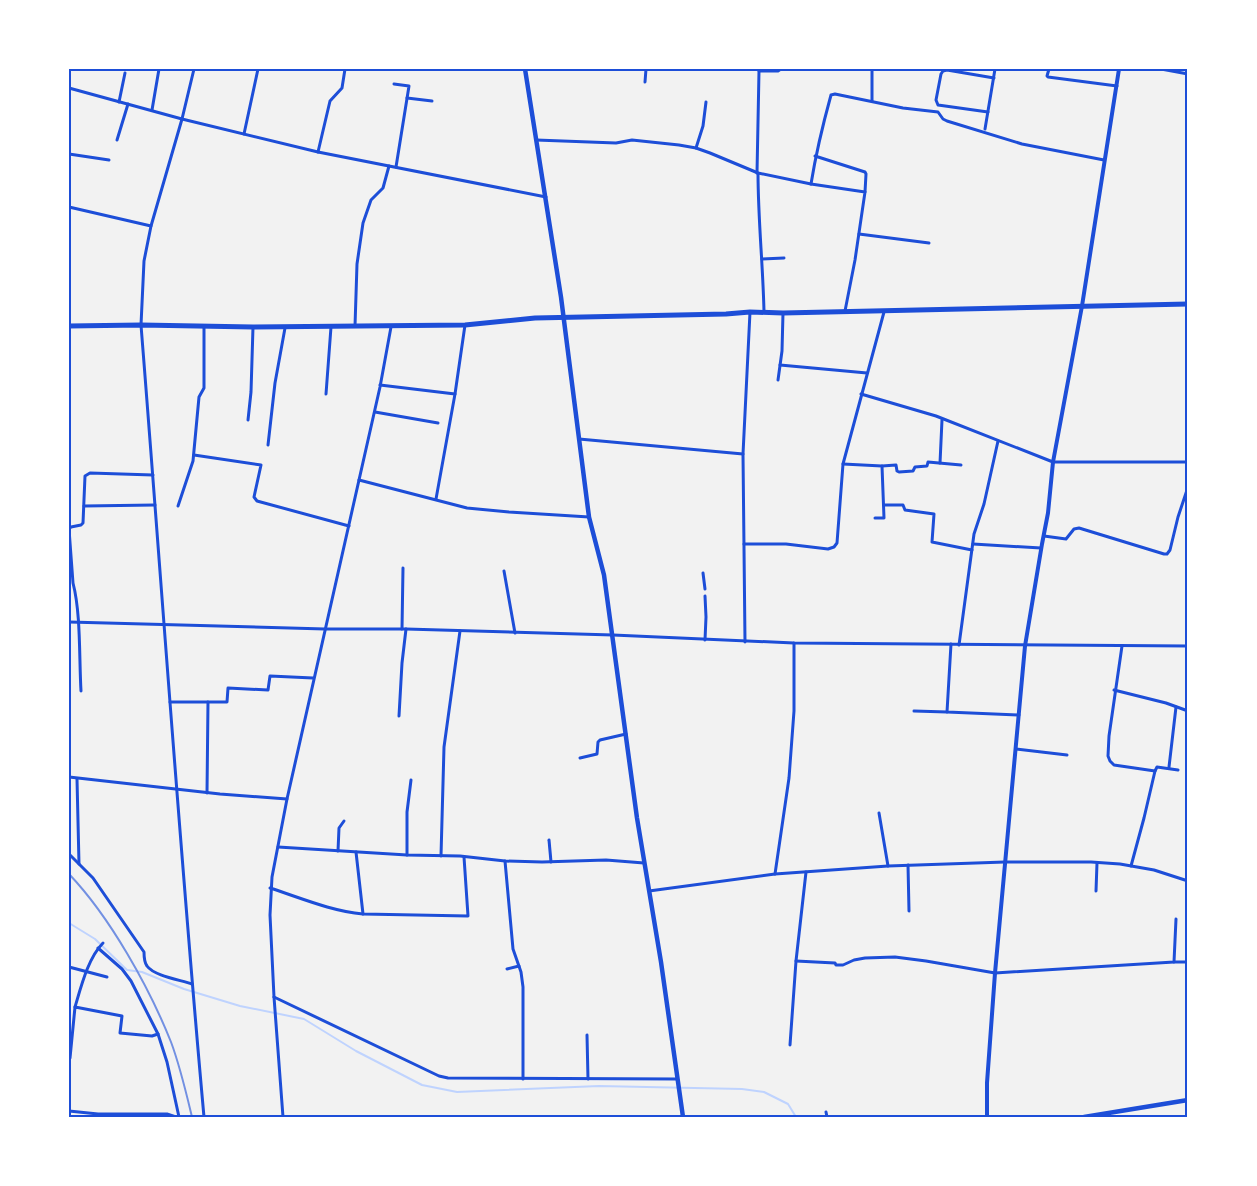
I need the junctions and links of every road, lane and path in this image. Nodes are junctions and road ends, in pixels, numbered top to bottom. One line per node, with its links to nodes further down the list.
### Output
1 (159, 69): 27 (street)
2 (194, 69): 29 (street)
3 (258, 69): 31 (street)
4 (345, 69): 35 (street)
5 (525, 69): 33 (main road)
6 (646, 69): 17 (street)
7 (782, 69): 13 (street)
8 (872, 69): 23 (street)
9 (995, 69): 16 (street)
10 (1049, 69): 19 (street)
11 (1119, 69): 19 (street)
12 (1161, 69): 15 (street)
13 (758, 70): 42 (street)
14 (125, 73): 24 (street)
15 (1188, 74)
16 (994, 78): 28 (street); 28 (street)
17 (645, 82)
18 (394, 84): 21 (street)
19 (1117, 86): 39 (street)
20 (69, 88): 24 (street)
21 (407, 98): 22 (street); 41 (street)
22 (432, 101)
23 (872, 101): 37 (street); 39 (street)
24 (119, 102): 26 (street)
25 (706, 102): 34 (street)
26 (128, 104): 27 (street); 32 (street)
27 (152, 110): 29 (street)
28 (988, 112): 30 (street)
29 (182, 119): 31 (street); 47 (street)
30 (985, 129)
31 (244, 134): 35 (street)
32 (117, 140)
33 (536, 140): 34 (street); 45 (main road)
34 (696, 148): 42 (street)
35 (318, 152): 40 (street)
36 (69, 154): 38 (street)
37 (815, 156): 43 (street); 44 (street)
38 (109, 160)
39 (1106, 160): 53 (street)
40 (389, 166): 41 (street); 67 (street)
41 (396, 168): 45 (street)
42 (757, 173): 43 (street); 51 (street)
43 (811, 184): 44 (street)
44 (865, 192): 48 (street)
45 (546, 197): 59 (main road)
46 (69, 209): 47 (street)
47 (151, 226): 60 (street)
48 (859, 234): 49 (street); 55 (street)
49 (929, 243)
50 (784, 258): 51 (street)
51 (762, 259): 57 (street)
52 (1188, 304): 53 (highway)
53 (1082, 306): 54 (highway); 85 (street)
54 (885, 310): 55 (highway); 70 (street)
55 (845, 311): 58 (highway)
56 (750, 312): 57 (highway); 59 (highway); 83 (street)
57 (764, 313): 58 (highway)
58 (783, 313): 69 (street)
59 (564, 318): 62 (highway); 80 (main road)
60 (141, 325): 63 (highway); 64 (highway); 91 (street)
61 (391, 325): 62 (highway); 67 (highway); 72 (street)
62 (465, 325): 74 (street)
63 (69, 326)
64 (204, 326): 68 (highway); 84 (street)
65 (285, 326): 66 (highway); 68 (highway); 82 (street)
66 (331, 326): 67 (highway); 73 (street)
67 (355, 326)
68 (253, 327): 78 (street)
69 (780, 365): 70 (street); 71 (street)
70 (867, 374): 75 (street)
71 (778, 380)
72 (380, 385): 74 (street); 76 (street)
73 (326, 394)
74 (455, 394): 94 (street)
75 (861, 394): 77 (street); 88 (street)
76 (375, 412): 79 (street); 92 (street)
77 (942, 419): 81 (street); 87 (street)
78 (248, 420)
79 (438, 423)
80 (579, 439): 83 (street); 99 (main road)
81 (998, 441): 85 (street); 104 (street)
82 (268, 445)
83 (743, 454): 103 (street)
84 (194, 455): 98 (street); 101 (street)
85 (1053, 462): 86 (street); 102 (street)
86 (1188, 462)
87 (940, 463): 89 (street); 90 (street)
88 (843, 464): 90 (street); 103 (street)
89 (961, 465)
90 (882, 466): 96 (street)
91 (153, 475): 95 (street); 97 (street)
92 (359, 480): 94 (street); 101 (street)
93 (1188, 487): 102 (street)
94 (436, 499): 99 (street)
95 (155, 505): 97 (street); 114 (street)
96 (884, 505): 100 (street); 106 (street)
97 (84, 506): 113 (street)
98 (178, 506)
99 (589, 517): 119 (main road)
100 (875, 518)
101 (349, 526): 115 (street)
102 (1044, 536): 105 (street)
103 (744, 544): 121 (street)
104 (973, 544): 105 (street); 106 (street)
105 (1041, 548): 125 (street)
106 (972, 550): 124 (street)
107 (404, 568): 116 (street)
108 (504, 571): 118 (street)
109 (703, 573): 110 (street)
110 (705, 589)
111 (705, 596): 120 (street)
112 (69, 622): 113 (street)
113 (78, 622): 114 (street); 130 (street)
114 (163, 624): 115 (street); 131 (street)
115 (325, 629): 116 (street); 128 (street)
116 (404, 629): 117 (street); 137 (street)
117 (460, 631): 118 (street); 160 (street)
118 (514, 633): 119 (street)
119 (613, 635): 120 (street); 139 (main road)
120 (705, 640): 121 (street)
121 (745, 642): 122 (street)
122 (794, 643): 123 (street); 172 (street)
123 (951, 644): 124 (street); 136 (street)
124 (959, 645): 125 (street)
125 (1025, 646): 126 (street); 138 (street)
126 (1122, 646): 127 (street); 129 (street)
127 (1188, 646)
128 (314, 678): 132 (street); 151 (street)
129 (1114, 690): 133 (street); 145 (street)
130 (81, 691)
131 (170, 702): 132 (street); 149 (street)
132 (208, 702): 150 (street)
133 (1176, 707): 135 (street); 143 (street)
134 (914, 711): 136 (street)
135 (1188, 711)
136 (947, 712): 138 (street)
137 (399, 716)
138 (1019, 716): 140 (street)
139 (626, 734): 142 (street); 166 (main road)
140 (1016, 749): 141 (street); 164 (street)
141 (1067, 755)
142 (580, 758)
143 (1168, 768): 144 (street); 145 (street)
144 (1178, 770)
145 (1155, 771): 170 (street)
146 (69, 777): 147 (street)
147 (77, 778): 149 (street); 167 (street)
148 (411, 780): 159 (street)
149 (177, 790): 150 (street); 191 (street)
150 (207, 793): 151 (street)
151 (287, 799): 155 (street)
152 (879, 813): 169 (street)
153 (344, 821): 156 (street)
154 (549, 840): 163 (street)
155 (277, 847): 156 (street); 174 (street)
156 (338, 851): 157 (street)
157 (357, 852): 159 (street); 178 (street)
158 (69, 854): 167 (street)
159 (407, 855): 160 (street)
160 (441, 856): 161 (street)
161 (464, 856): 162 (street); 178 (street)
162 (505, 861): 163 (street); 185 (street)
163 (551, 862): 166 (street)
164 (1005, 862): 165 (street); 168 (street); 189 (street)
165 (1097, 862): 170 (street); 176 (street)
166 (644, 863): 175 (main road)
167 (79, 864): 191 (street)
168 (908, 865): 169 (street); 177 (street)
169 (888, 866): 171 (street)
170 (1131, 866): 173 (street)
171 (806, 872): 172 (street); 182 (street)
172 (775, 874): 175 (street)
173 (1188, 881)
174 (270, 888): 178 (street); 192 (street)
175 (649, 891): 200 (main road)
176 (1096, 891)
177 (909, 911)
178 (363, 914)
179 (1176, 919): 183 (street)
180 (103, 943): 181 (street)
181 (98, 948): 188 (street); 194 (street)
182 (796, 961): 189 (street); 196 (street)
183 (1174, 962): 184 (street); 189 (street)
184 (1188, 962)
185 (519, 966): 187 (street); 198 (street)
186 (69, 967): 188 (street)
187 (507, 969)
188 (87, 972): 190 (street); 193 (street)
189 (995, 973): 209 (street)
190 (107, 977)
191 (192, 985): 205 (street)
192 (274, 997): 198 (street); 206 (street)
193 (75, 1007): 194 (street); 197 (street)
194 (158, 1034): 204 (street)
195 (587, 1035): 199 (street)
196 (790, 1045)
197 (69, 1058)
198 (523, 1079): 199 (street)
199 (588, 1079): 200 (street)
200 (679, 1080): 207 (main road)
201 (1188, 1100): 210 (main road)
202 (69, 1111): 204 (street)
203 (826, 1112): 208 (street)
204 (178, 1117)
205 (204, 1117)
206 (283, 1117)
207 (683, 1117)
208 (827, 1117)
209 (987, 1117)
210 (1084, 1117)

